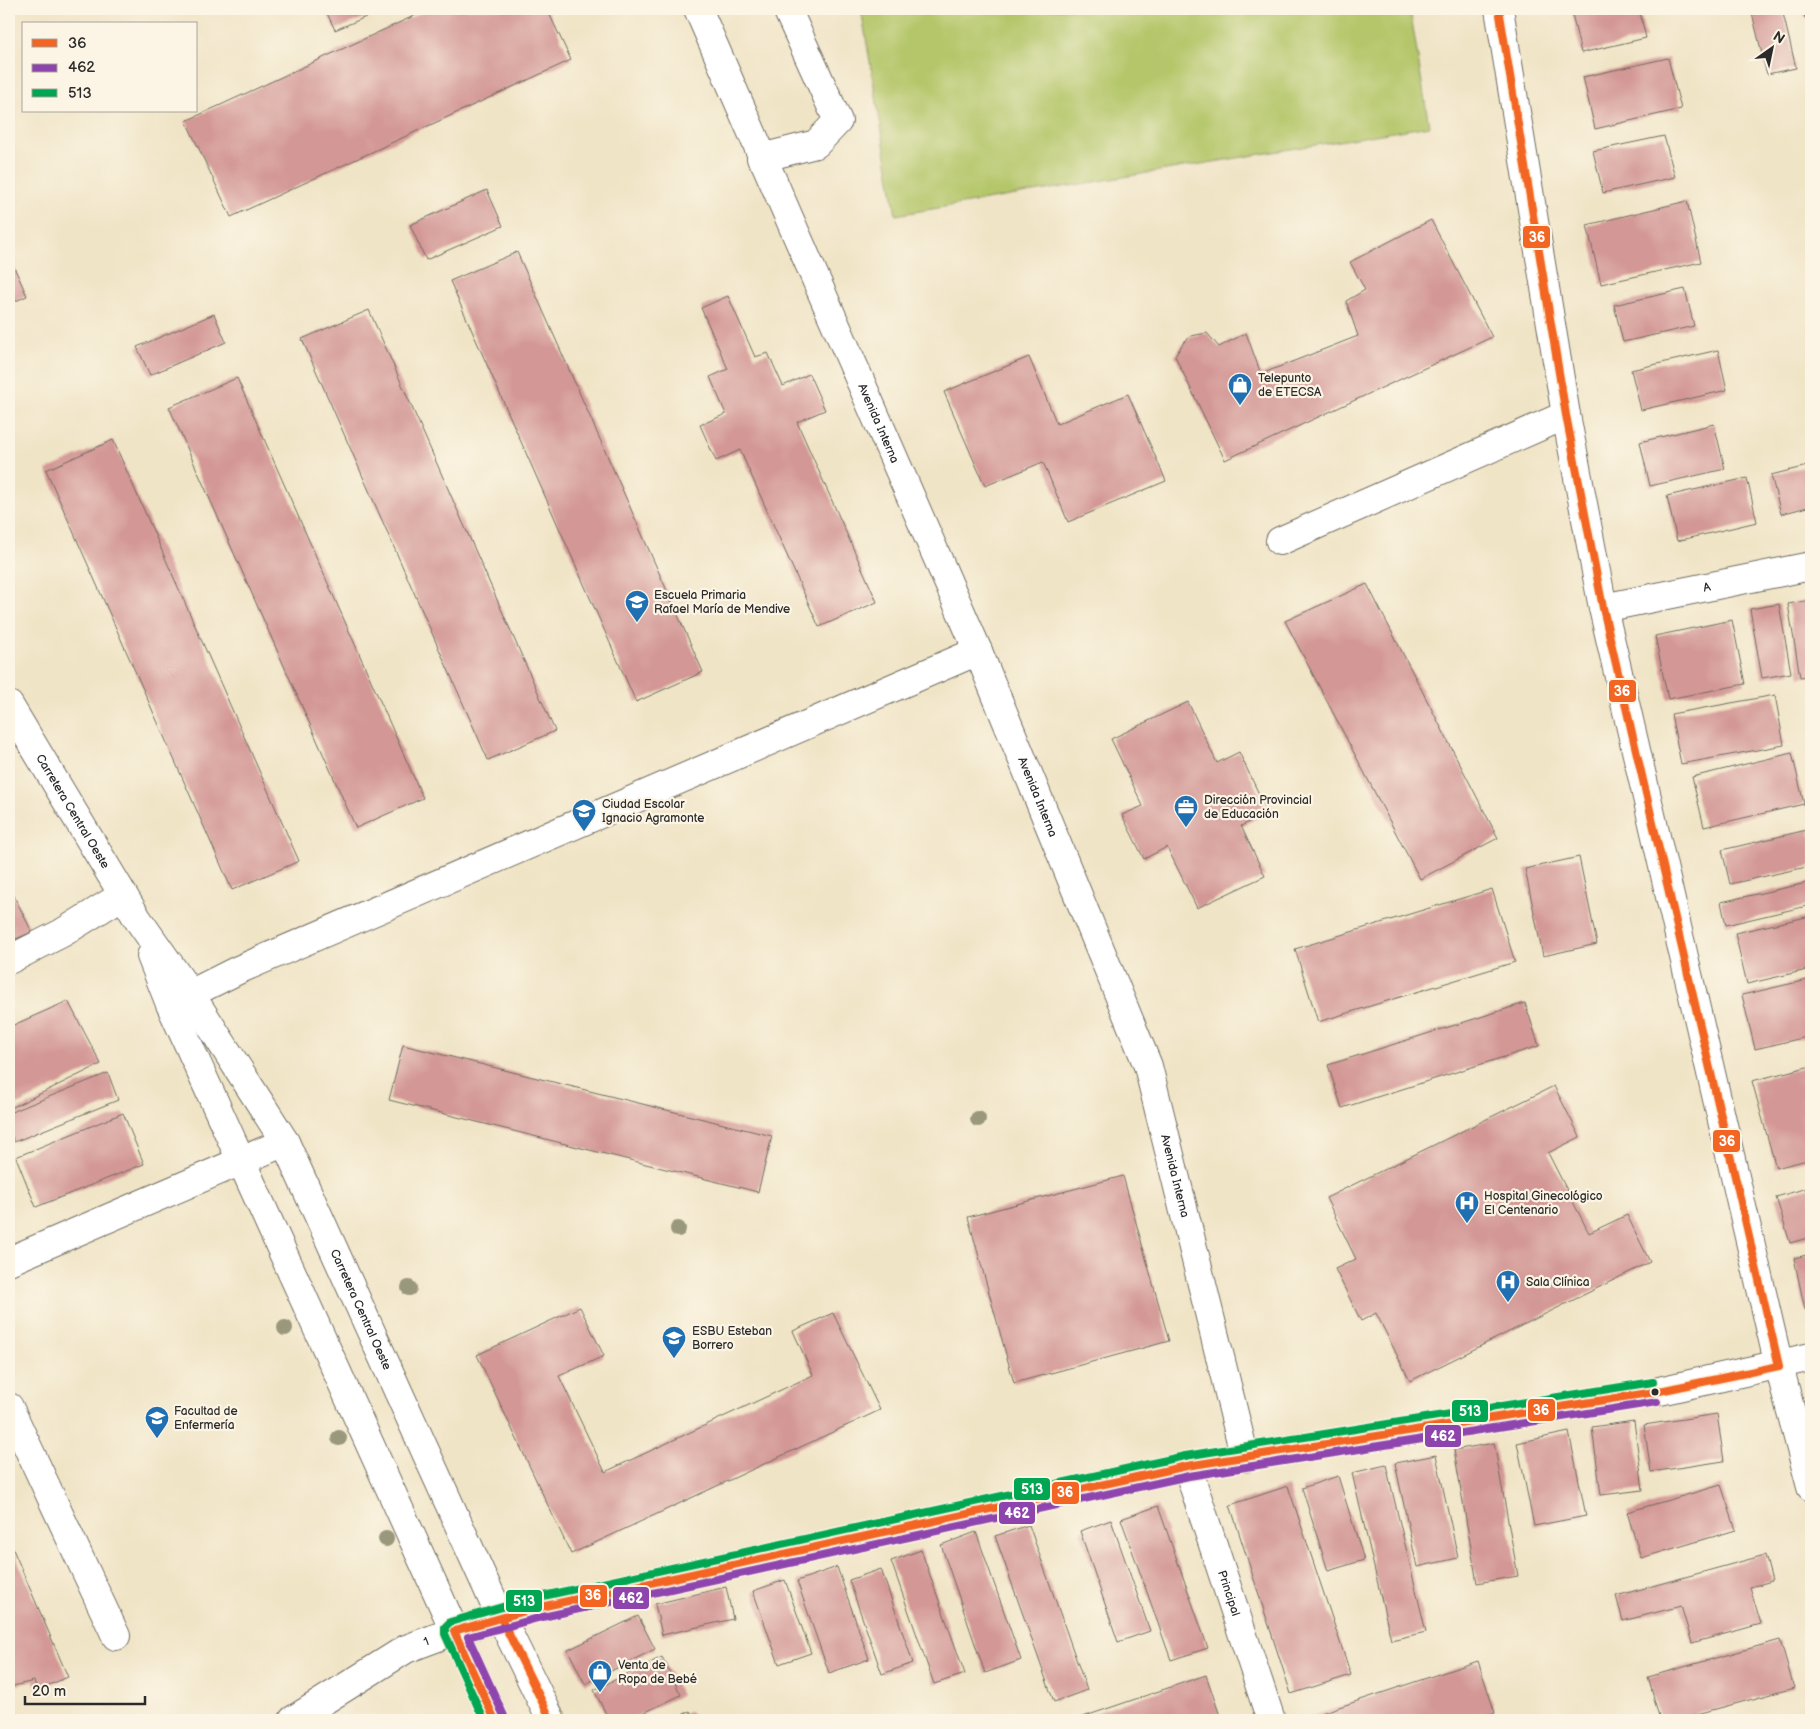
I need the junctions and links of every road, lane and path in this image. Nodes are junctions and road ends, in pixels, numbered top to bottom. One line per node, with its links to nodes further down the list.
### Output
1 (698, 9): 4 (street, Avenida Interna)
2 (787, 9): 4 (street)
3 (1499, 9): 5 (street)
4 (761, 158): 9 (street, Avenida Interna)
5 (1566, 415): 6 (street); 8 (street)
6 (1280, 540)
7 (1811, 566): 8 (street, A)
8 (1602, 608): 18 (street)
9 (978, 651): 13 (street); 20 (street, Avenida Interna)
10 (9, 705): 11 (street, Carretera Central Oeste)
11 (123, 895): 12 (street); 13 (street, Carretera Central Oeste)
12 (9, 960)
13 (181, 1000): 14 (street, Carretera Central Oeste); 15 (street, Carretera Central Oeste)
14 (285, 1142): 15 (street); 23 (street, Carretera Central Oeste)
15 (242, 1160): 16 (street); 24 (street, Carretera Central Oeste)
16 (9, 1261)
17 (1811, 1357): 18 (street, 1)
18 (1779, 1366): 20 (street, 1); 22 (street)
19 (9, 1407): 25 (street)
20 (1245, 1458): 21 (street, 1)
21 (1187, 1466): 23 (street, 1); 29 (street, Principal)
22 (1811, 1487)
23 (501, 1618): 24 (street, 1); 28 (street, Carretera Central Oeste)
24 (454, 1631): 26 (street, 1); 27 (street, Carretera Central Oeste)
25 (116, 1636)
26 (294, 1720)
27 (495, 1720)
28 (551, 1720)
29 (1271, 1720)

